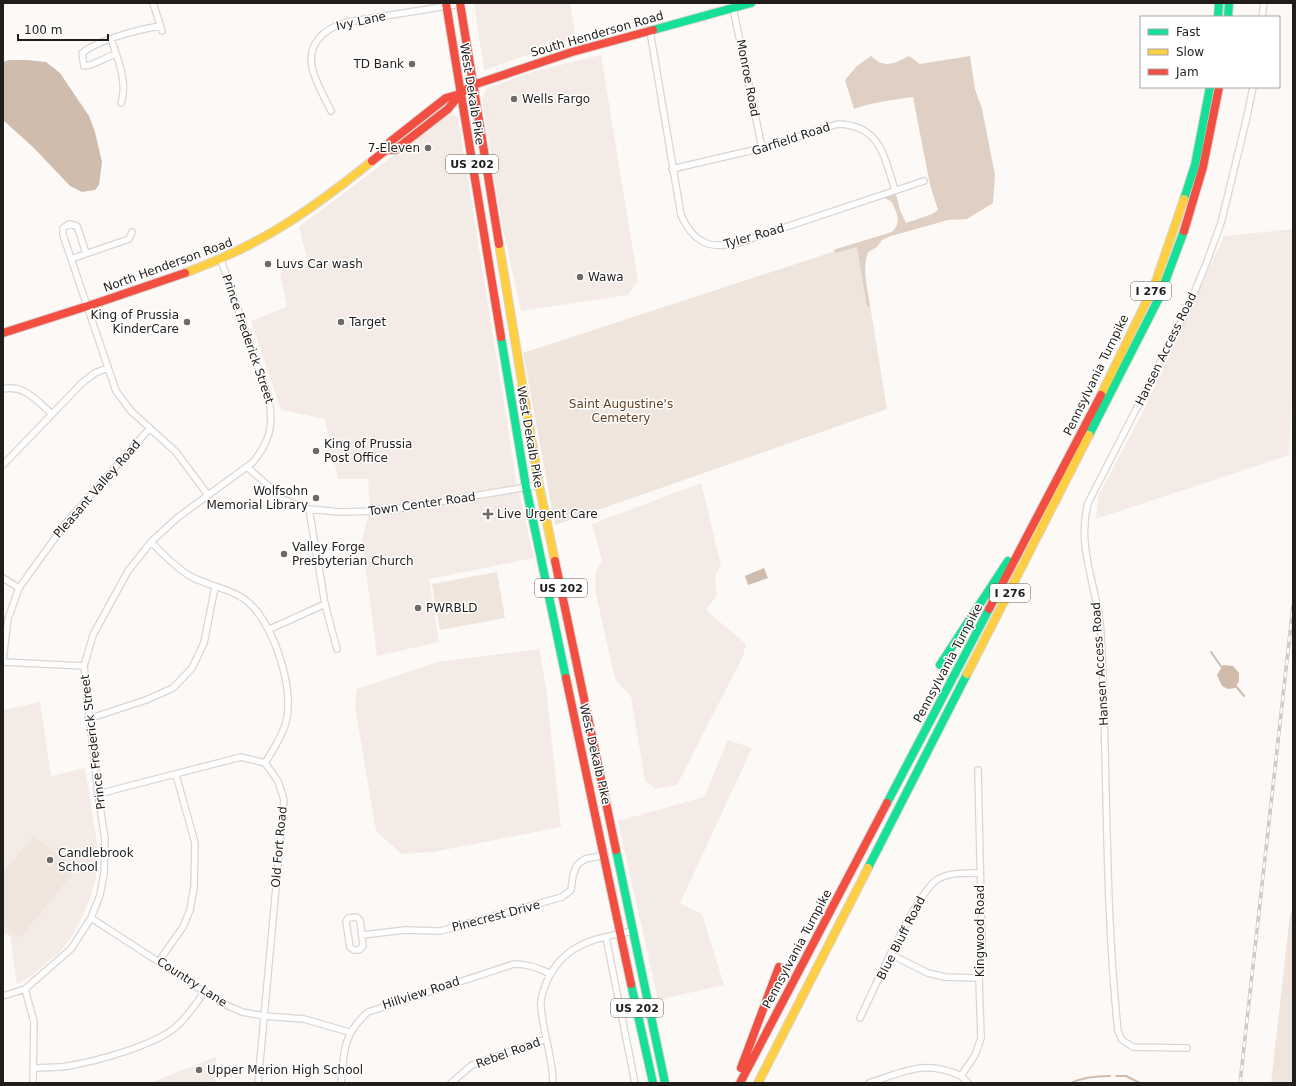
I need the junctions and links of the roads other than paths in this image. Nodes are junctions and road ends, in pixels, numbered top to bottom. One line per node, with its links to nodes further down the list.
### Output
1 (153, 3): 13 (street)
2 (751, 3): 8 (main road, South Henderson Road)
3 (1219, 3): 9 (main road)
4 (1229, 3): 10 (main road)
5 (1264, 3): 11 (street)
6 (460, 4): 7 (street, Ivy Lane); 15 (main road, West Dekalb Pike / US 202)
7 (446, 5): 19 (main road, West Dekalb Pike / US 202); 21 (street, Ivy Lane)
8 (733, 6): 12 (main road, South Henderson Road); 22 (street, Monroe Road)
9 (1218, 16)
10 (1228, 16)
11 (1262, 16)
12 (650, 31): 15 (main road, South Henderson Road); 23 (street, Tyler Road)
13 (111, 39): 14 (street); 14 (street)
14 (116, 54): 20 (street)
15 (473, 85): 19 (main road, North Henderson Road); 32 (main road, West Dekalb Pike / US 202)
16 (1210, 88): 46 (main road, Pennsylvania Turnpike / I 276)
17 (1219, 88): 94 (main road, Pennsylvania Turnpike / I 276)
18 (1253, 88): 81 (street, Hansen Access Road)
19 (460, 94): 29 (main road, North Henderson Road); 30 (main road, West Dekalb Pike / US 202)
20 (121, 103)
21 (331, 111)
22 (762, 148): 23 (street, Garfield Road); 25 (street, Garfield Road)
23 (672, 169): 25 (street, Tyler Road)
24 (924, 181): 25 (street, Tyler Road)
25 (895, 190)
26 (132, 232): 27 (street)
27 (86, 253): 28 (street); 28 (street)
28 (70, 259): 33 (street)
29 (221, 260): 33 (main road, North Henderson Road); 41 (street, Prince Frederick Street)
30 (488, 261): 31 (main road, West Dekalb Pike / US 202); 32 (main road)
31 (495, 302): 35 (main road); 43 (main road, West Dekalb Pike / US 202)
32 (510, 307): 35 (main road, West Dekalb Pike / US 202)
33 (86, 308): 34 (main road, North Henderson Road); 36 (street)
34 (3, 333)
35 (514, 337): 42 (main road, West Dekalb Pike / US 202)
36 (107, 368): 38 (street); 39 (street)
37 (3, 389): 38 (street)
38 (51, 413): 40 (street)
39 (150, 428): 44 (street); 50 (street, Pleasant Valley Road)
40 (3, 465)
41 (247, 467): 44 (street, Prince Frederick Street); 45 (street, Town Center Road)
42 (539, 485): 43 (street, Town Center Road); 65 (main road, West Dekalb Pike / US 202)
43 (526, 487): 45 (street, Town Center Road); 62 (main road, West Dekalb Pike / US 202)
44 (208, 495): 47 (street, Prince Frederick Street)
45 (309, 509): 51 (street)
46 (1036, 520): 55 (main road); 93 (main road, Pennsylvania Turnpike / I 276)
47 (151, 542): 49 (street); 56 (street, Prince Frederick Street)
48 (3, 578): 50 (street)
49 (215, 587): 52 (street); 57 (street)
50 (19, 588): 54 (street, Pleasant Valley Road)
51 (325, 604): 52 (street); 53 (street)
52 (270, 629): 58 (street)
53 (337, 650)
54 (3, 661): 56 (street)
55 (940, 665)
56 (84, 666): 57 (street, Prince Frederick Street)
57 (88, 719): 61 (street, Prince Frederick Street)
58 (265, 763): 60 (street); 77 (street, Old Fort Road)
59 (978, 770): 63 (street, Kingwood Road)
60 (176, 775): 61 (street); 70 (street)
61 (98, 794): 64 (street, Prince Frederick Street)
62 (605, 855): 66 (main road, West Dekalb Pike / US 202); 67 (street, Pinecrest Drive)
63 (980, 873): 69 (street, Blue Bluff Road); 73 (street, Kingwood Road)
64 (91, 918): 70 (street, Country Lane); 74 (street, Prince Frederick Street)
65 (632, 931): 66 (street); 91 (main road, West Dekalb Pike / US 202)
66 (620, 934): 68 (street); 90 (main road, West Dekalb Pike / US 202)
67 (362, 935): 67 (street)
68 (606, 937): 72 (street); 89 (street)
69 (892, 955): 73 (street); 78 (street, Blue Bluff Road)
70 (159, 961): 75 (street, Country Lane)
71 (779, 967): 92 (main road)
72 (550, 974): 79 (street, Hillview Road); 80 (street)
73 (979, 978): 83 (street, Kingwood Road)
74 (25, 989): 76 (street, Prince Frederick Street); 82 (street)
75 (205, 991): 77 (street, Country Lane); 82 (street)
76 (3, 996)
77 (264, 1016): 79 (street, Country Lane); 85 (street, Old Fort Road)
78 (860, 1018)
79 (349, 1032): 86 (street, Hillview Road)
80 (546, 1039): 87 (street, Rebel Road); 88 (street)
81 (1187, 1048)
82 (34, 1068): 84 (street)
83 (960, 1076): 95 (street); 96 (street)
84 (33, 1083)
85 (258, 1083)
86 (341, 1083)
87 (451, 1083)
88 (553, 1083)
89 (635, 1083)
90 (653, 1083)
91 (665, 1083)
92 (735, 1083)
93 (740, 1083)
94 (758, 1083)
95 (869, 1083)
96 (968, 1083)

